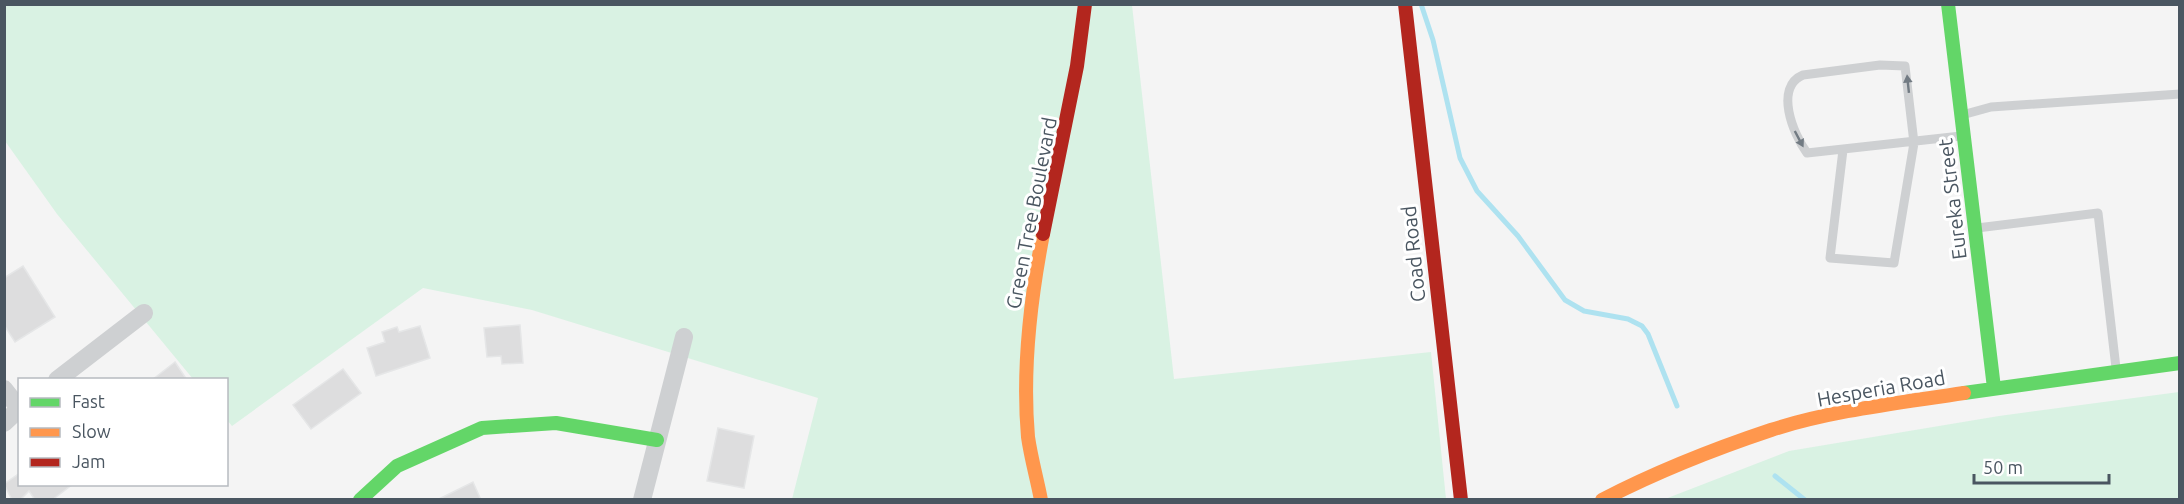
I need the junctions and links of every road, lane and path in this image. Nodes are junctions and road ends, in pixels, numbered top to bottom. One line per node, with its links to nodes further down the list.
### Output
1 (1085, 4): 23 (street, Green Tree Boulevard)
2 (1405, 4): 24 (street, Coad Road)
3 (1948, 4): 5 (street, Eureka Street)
4 (2180, 94): 5 (lane)
5 (1961, 115): 6 (street, Eureka Street)
6 (1964, 136): 7 (lane); 9 (street, Eureka Street)
7 (1914, 142): 8 (lane); 8 (lane); 8 (lane, one-way to 8)
8 (1843, 150)
9 (1974, 228): 13 (lane); 15 (street, Eureka Street)
10 (144, 314): 14 (street)
11 (684, 337): 20 (street)
12 (2180, 363): 13 (street, Hesperia Road)
13 (2117, 371): 15 (street, Hesperia Road)
14 (60, 378)
15 (1994, 388): 25 (street, Hesperia Road)
16 (4, 389): 17 (street)
17 (18, 407)
18 (18, 409): 19 (street)
19 (4, 423)
20 (657, 440): 21 (street); 22 (street)
21 (360, 500)
22 (642, 500)
23 (1041, 500)
24 (1461, 500)
25 (1602, 500)

